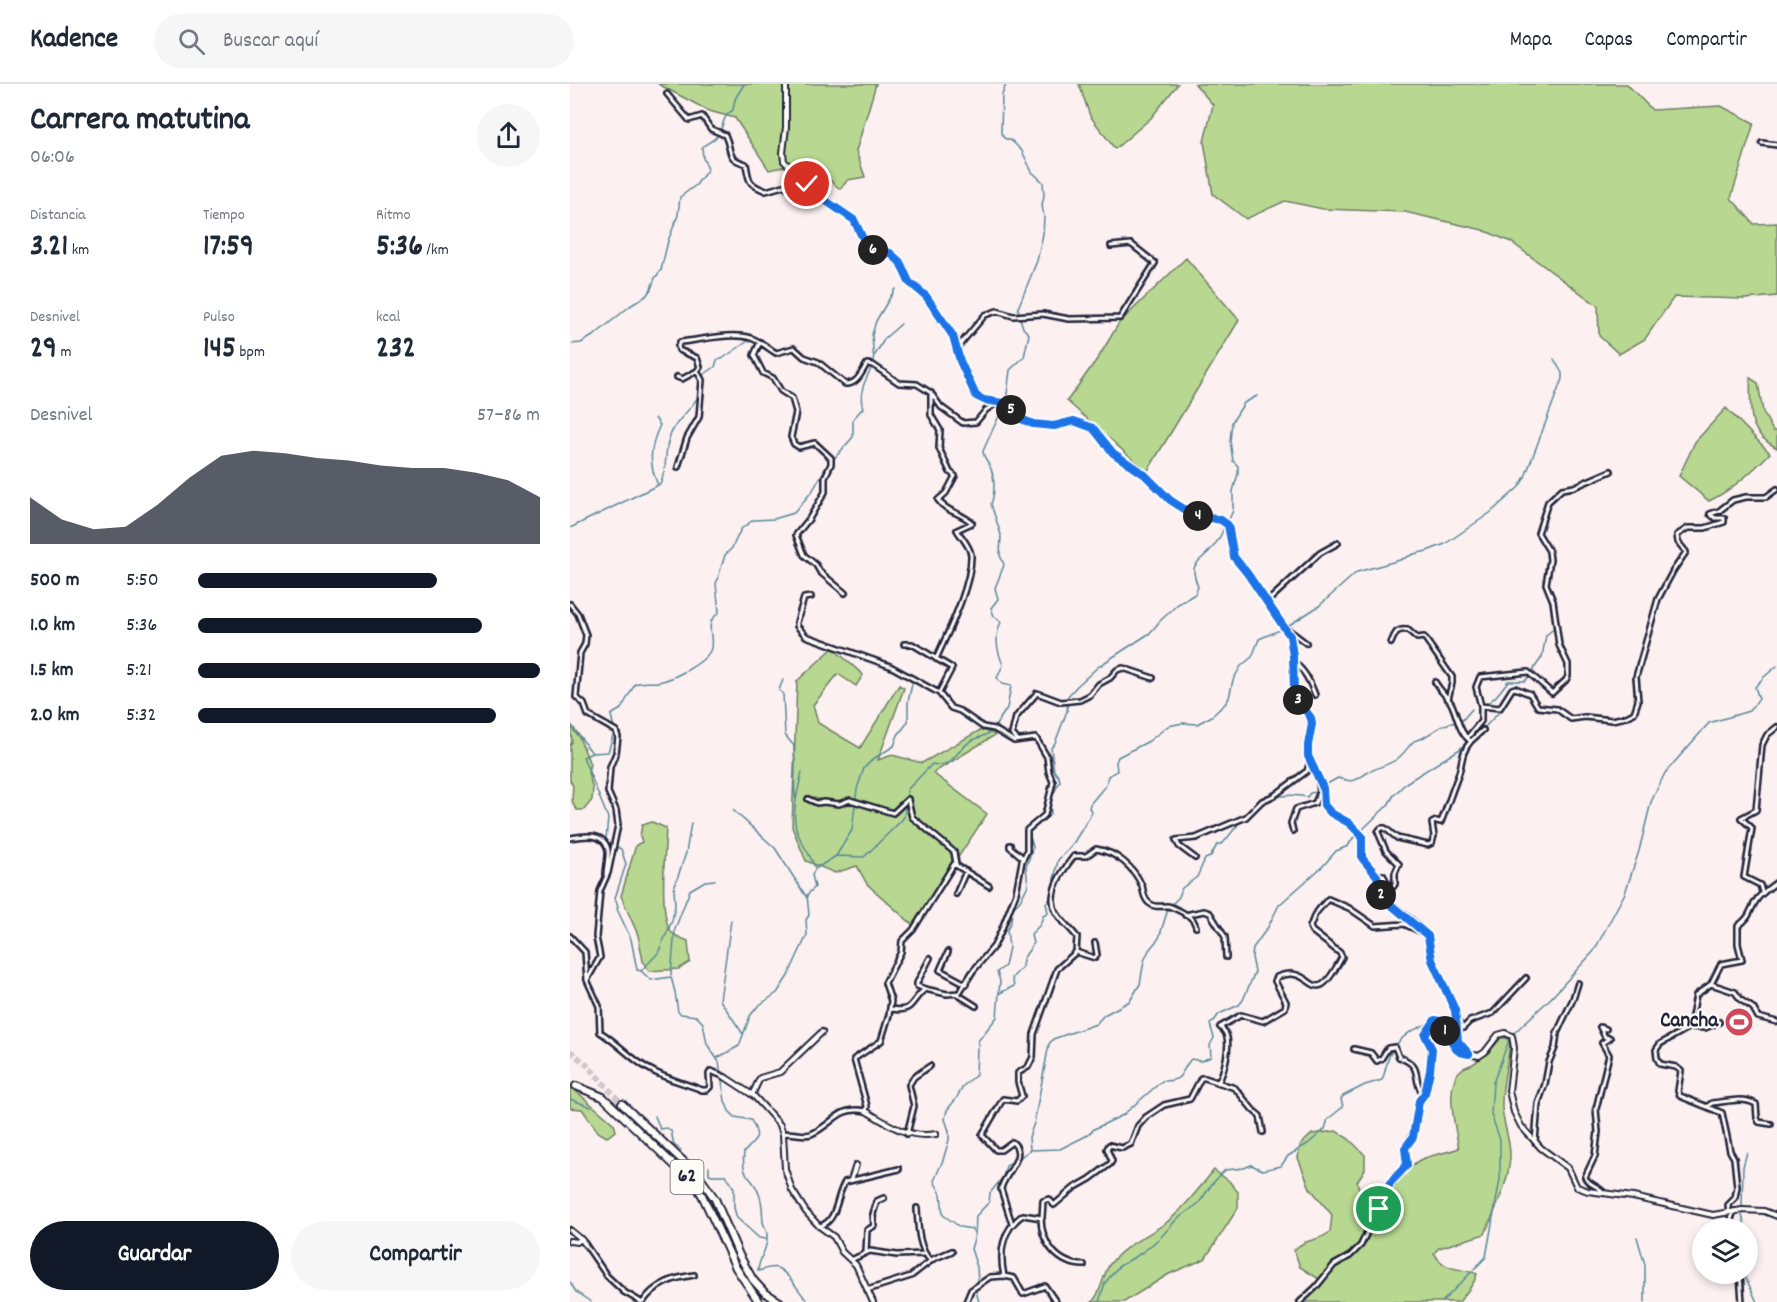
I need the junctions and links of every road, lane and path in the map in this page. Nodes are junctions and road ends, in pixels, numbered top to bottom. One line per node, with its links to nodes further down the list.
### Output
1 (786, 84): 5 (main road)
2 (667, 94): 5 (street)
3 (1762, 143): 4 (street)
4 (1777, 145)
5 (826, 201): 8 (main road)
6 (1112, 246): 8 (street)
7 (760, 342): 9 (street); 11 (street); 17 (street)
8 (957, 348): 12 (main road)
9 (697, 371): 10 (street); 13 (street)
10 (677, 377)
11 (931, 393): 12 (street); 25 (street)
12 (999, 402): 19 (main road)
13 (678, 467)
14 (1611, 471): 32 (street)
15 (1777, 489): 32 (street)
16 (1338, 543): 19 (street)
17 (845, 593)
18 (811, 597): 29 (street)
19 (1267, 602): 21 (main road)
20 (570, 604): 48 (street)
21 (1283, 626): 22 (street); 26 (main road)
22 (1306, 643)
23 (1391, 643): 31 (street)
24 (904, 645): 25 (street)
25 (936, 659): 29 (street)
26 (1293, 662): 30 (street); 37 (main road)
27 (1153, 678): 36 (street)
28 (1436, 682): 31 (street)
29 (939, 693): 36 (street)
30 (1315, 695)
31 (1448, 699): 35 (street)
32 (1481, 706): 35 (street)
33 (1777, 727): 52 (street)
34 (1483, 730): 35 (street)
35 (1469, 740): 47 (street)
36 (1019, 741): 43 (street)
37 (1310, 762): 38 (main road); 44 (street)
38 (1319, 781): 40 (street); 47 (main road)
39 (808, 800): 45 (street)
40 (1293, 831)
41 (570, 838): 48 (street)
42 (1010, 845): 43 (street)
43 (1023, 858): 65 (street)
44 (1195, 858)
45 (956, 864): 46 (street); 70 (street)
46 (966, 871): 50 (street); 51 (street)
47 (1377, 876): 55 (main road)
48 (606, 880): 63 (street)
49 (1777, 882): 52 (street)
50 (988, 886)
51 (956, 894)
52 (1762, 894): 66 (street)
53 (1183, 915): 54 (street); 59 (street); 60 (street)
54 (1196, 927)
55 (1427, 935): 71 (main road); 81 (street)
56 (570, 936): 63 (street)
57 (1095, 943): 59 (street)
58 (948, 952): 65 (street)
59 (1076, 952): 105 (street)
60 (1226, 957)
61 (930, 958): 67 (street)
62 (1526, 978): 71 (street)
63 (587, 980): 80 (street)
64 (1578, 983): 93 (street)
65 (966, 984): 68 (street)
66 (1711, 984): 73 (street); 74 (street)
67 (925, 989): 68 (street); 70 (street)
68 (957, 994): 69 (street)
69 (976, 1006)
70 (891, 1009): 87 (street)
71 (1456, 1020): 78 (main road)
72 (1719, 1022): 74 (street)
73 (1777, 1022)
74 (1690, 1027): 86 (street)
75 (1606, 1029): 97 (street)
76 (822, 1032): 84 (main road)
77 (1354, 1049): 83 (street)
78 (1469, 1054): 83 (street); 93 (main road)
79 (930, 1066): 91 (street)
80 (723, 1076): 84 (main road)
81 (1218, 1083): 89 (street); 103 (street)
82 (576, 1086): 122 (highway, 62)
83 (1422, 1094): 127 (street)
84 (752, 1095): 90 (main road)
85 (622, 1104): 123 (highway, 62)
86 (1708, 1106): 88 (street); 101 (street)
87 (866, 1111): 90 (street); 91 (main road)
88 (1771, 1124)
89 (1263, 1132)
90 (783, 1134): 106 (main road)
91 (907, 1134): 92 (main road)
92 (936, 1134)
93 (1535, 1142): 97 (main road)
94 (856, 1165): 96 (main road)
95 (899, 1169): 96 (street)
96 (851, 1180): 106 (street)
97 (1604, 1193): 101 (main road)
98 (884, 1198): 112 (street)
99 (917, 1208): 113 (street)
100 (1734, 1211): 101 (main road); 102 (main road); 104 (street)
101 (1729, 1213)
102 (1777, 1216)
103 (1041, 1218): 105 (street); 116 (street)
104 (1731, 1218)
105 (1012, 1224): 118 (street)
106 (819, 1226): 114 (main road)
107 (570, 1230): 108 (street)
108 (581, 1239): 109 (main road); 110 (main road)
109 (570, 1242)
110 (585, 1244): 121 (street)
111 (952, 1251): 115 (street)
112 (866, 1253): 113 (street); 114 (street)
113 (924, 1254): 115 (street)
114 (851, 1260): 120 (main road)
115 (931, 1261): 120 (street)
116 (1084, 1264)
117 (694, 1275): 121 (street)
118 (1005, 1276): 125 (street); 126 (street)
119 (1741, 1284): 128 (street)
120 (867, 1290): 124 (main road)
121 (642, 1302)
122 (759, 1302)
123 (780, 1302)
124 (873, 1302)
125 (966, 1302)
126 (1056, 1302)
127 (1300, 1302)
128 (1742, 1302)

